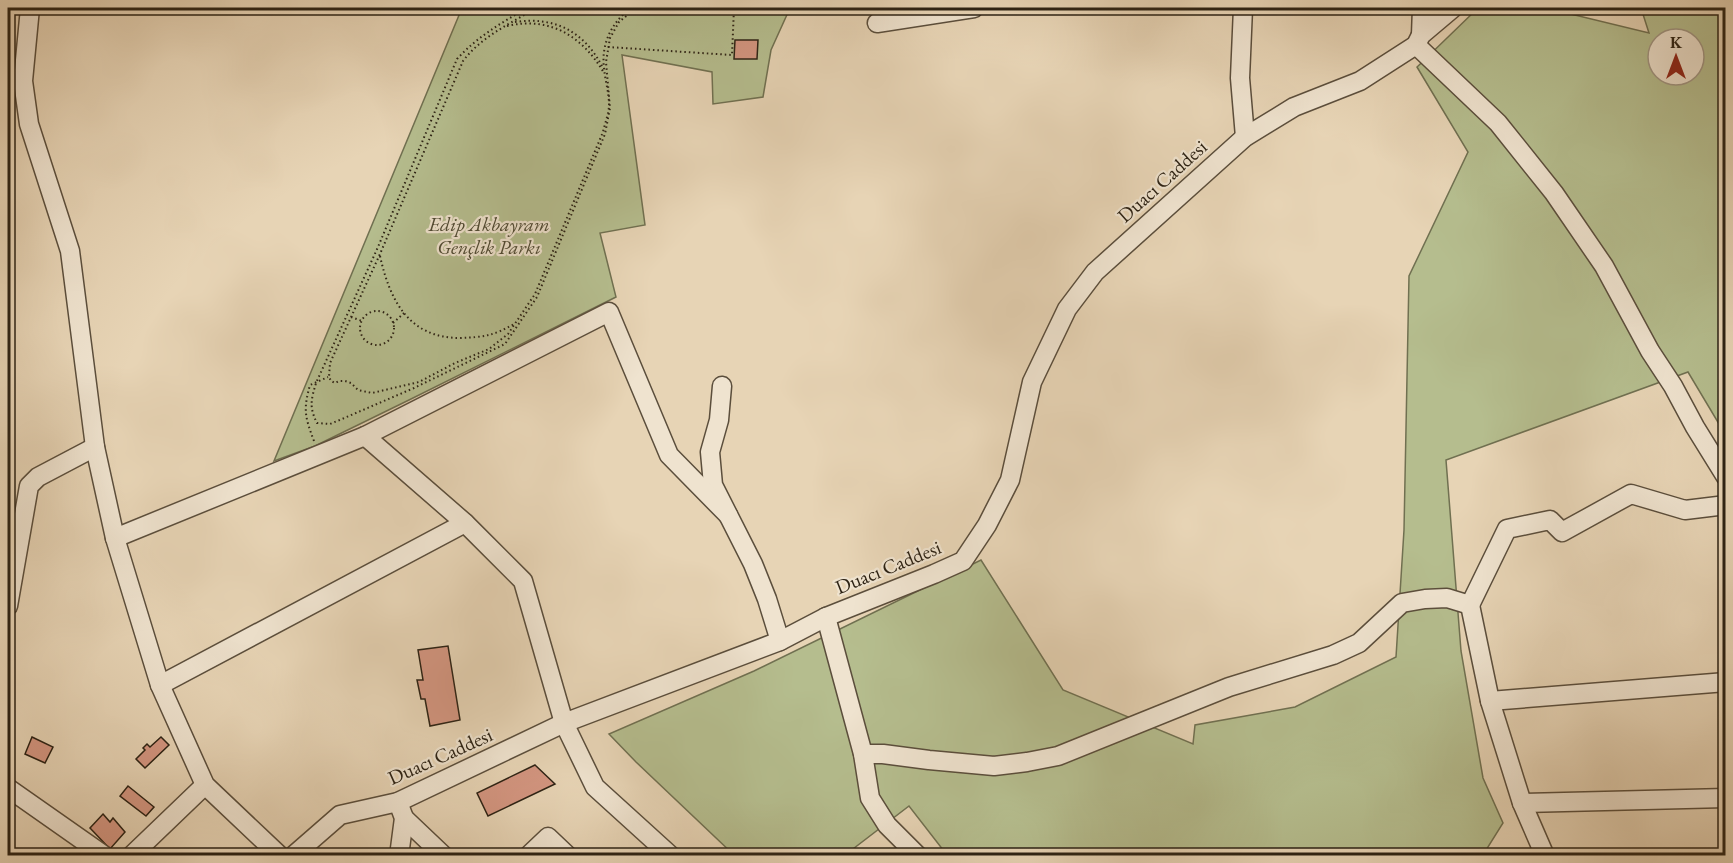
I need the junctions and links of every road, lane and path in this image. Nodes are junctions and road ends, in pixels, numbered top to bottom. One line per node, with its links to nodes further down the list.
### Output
1 (30, 8): 30 (street)
2 (527, 8): 13 (path)
3 (536, 8): 11 (path)
4 (631, 8): 16 (path)
5 (636, 8): 16 (path)
6 (734, 8): 16 (path)
7 (974, 8): 12 (street)
8 (1243, 8): 19 (street)
9 (1422, 8): 15 (street)
10 (1453, 8): 15 (street, Duacı Caddesi)
11 (512, 22): 13 (path); 14 (path); 17 (path)
12 (877, 23)
13 (497, 25): 27 (path)
14 (505, 27): 17 (path); 20 (path)
15 (1419, 40): 19 (street, Duacı Caddesi); 32 (street)
16 (607, 47): 17 (path); 18 (path)
17 (605, 73): 18 (path); 25 (path)
18 (608, 78): 27 (path)
19 (1245, 137): 40 (street, Duacı Caddesi)
20 (380, 254): 21 (path); 22 (path)
21 (404, 313): 24 (path); 25 (path)
22 (351, 317): 23 (path); 26 (path)
23 (362, 321): 24 (path); 24 (path)
24 (393, 322)
25 (516, 322): 26 (path)
26 (329, 377): 27 (path)
27 (316, 383): 31 (path)
28 (722, 386): 34 (street)
29 (365, 436): 31 (street); 34 (street); 35 (street)
30 (95, 447): 36 (street); 37 (street)
31 (320, 455): 37 (street)
32 (1725, 477)
33 (1725, 505): 38 (street)
34 (728, 515): 41 (street)
35 (465, 523): 43 (street); 45 (street)
36 (14, 530): 39 (street)
37 (115, 538): 43 (street)
38 (1470, 605): 44 (street); 46 (street)
39 (8, 606)
40 (826, 617): 41 (street, Duacı Caddesi); 46 (street)
41 (780, 641): 45 (street, Duacı Caddesi)
42 (1725, 682): 44 (street)
43 (159, 685): 47 (street)
44 (1490, 701): 50 (street)
45 (564, 723): 51 (street, Duacı Caddesi); 60 (street)
46 (863, 754): 61 (street)
47 (205, 786): 53 (street); 54 (street)
48 (8, 788): 52 (street)
49 (1725, 798): 50 (street)
50 (1522, 803): 62 (street)
51 (401, 810): 55 (street, Duacı Caddesi); 56 (street); 57 (street)
52 (105, 855)
53 (132, 855)
54 (280, 855)
55 (293, 855)
56 (399, 855)
57 (444, 855)
58 (528, 855): 59 (street)
59 (568, 855)
60 (671, 855)
61 (918, 855)
62 (1545, 855)

